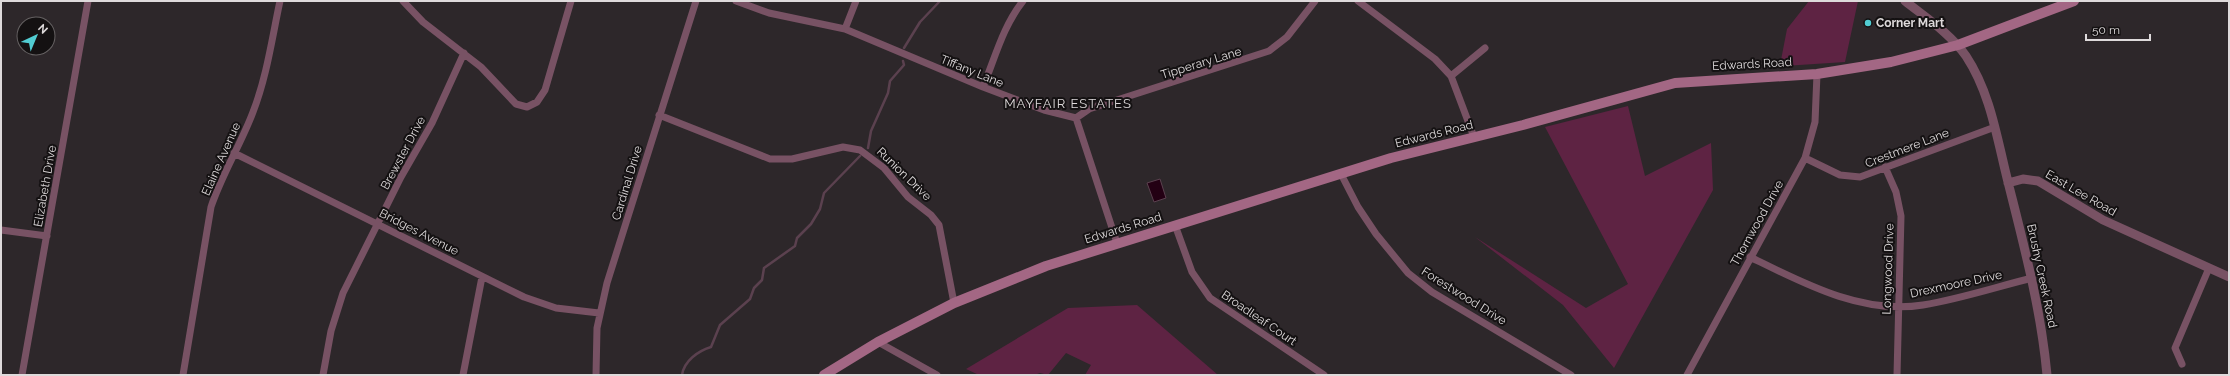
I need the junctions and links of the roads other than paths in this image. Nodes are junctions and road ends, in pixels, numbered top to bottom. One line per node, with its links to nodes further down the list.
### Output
1 (88, 1): 32 (street, Elizabeth Drive)
2 (280, 1): 24 (street, Elaine Avenue)
3 (403, 1): 16 (street)
4 (571, 1): 16 (street)
5 (696, 1): 20 (street, Cardinal Drive)
6 (736, 1): 13 (street, Tiffany Lane)
7 (856, 1): 13 (street)
8 (1023, 1): 19 (street)
9 (1315, 1): 21 (street, Tipperary Lane)
10 (1358, 1): 18 (street)
11 (1905, 1): 14 (street)
12 (2074, 1): 14 (main road, Edwards Road)
13 (845, 29): 19 (street, Tiffany Lane)
14 (1958, 45): 17 (main road, Edwards Road); 22 (street)
15 (1484, 48): 18 (street)
16 (464, 53): 29 (street, Brewster Drive)
17 (1817, 74): 23 (main road, Edwards Road); 25 (street, Thornwood Drive)
18 (1451, 76): 23 (street)
19 (983, 87): 21 (street, Tiffany Lane)
20 (660, 115): 39 (street, Runion Drive); 41 (street, Cardinal Drive)
21 (1076, 118): 33 (street)
22 (1995, 127): 26 (street, Crestmere Lane); 28 (street)
23 (1474, 137): 27 (main road, Edwards Road)
24 (234, 153): 29 (street, Bridges Avenue); 45 (street, Elaine Avenue)
25 (1805, 158): 26 (street, Crestmere Lane); 34 (street, Thornwood Drive)
26 (1884, 167): 40 (street, Longwood Drive)
27 (1341, 174): 30 (main road, Edwards Road); 52 (street, Forestwood Drive)
28 (2008, 183): 35 (street, East Lee Road); 38 (street, Brushy Creek Road)
29 (378, 224): 36 (street, Bridges Avenue); 46 (street, Brewster Drive)
30 (1175, 225): 33 (main road, Edwards Road); 51 (street, Broadleaf Court)
31 (1, 230): 32 (street)
32 (47, 236): 44 (street, Elizabeth Drive)
33 (1117, 243): 39 (main road, Edwards Road)
34 (1750, 257): 40 (street, Drexmoore Drive); 53 (street, Thornwood Drive)
35 (2209, 268): 37 (street, East Lee Road); 43 (street)
36 (482, 277): 41 (street, Bridges Avenue); 47 (street)
37 (2229, 277)
38 (2032, 278): 40 (street, Drexmoore Drive); 55 (street, Brushy Creek Road)
39 (954, 303): 42 (main road, Edwards Road)
40 (1898, 306): 54 (street, Longwood Drive)
41 (599, 313): 48 (street, Cardinal Drive)
42 (878, 342): 49 (main road, Edwards Road); 50 (street)
43 (2182, 364)
44 (22, 375)
45 (183, 375)
46 (323, 375)
47 (463, 375)
48 (596, 375)
49 (824, 375)
50 (937, 375)
51 (1324, 375)
52 (1571, 375)
53 (1687, 375)
54 (1897, 375)
55 (2047, 375)

